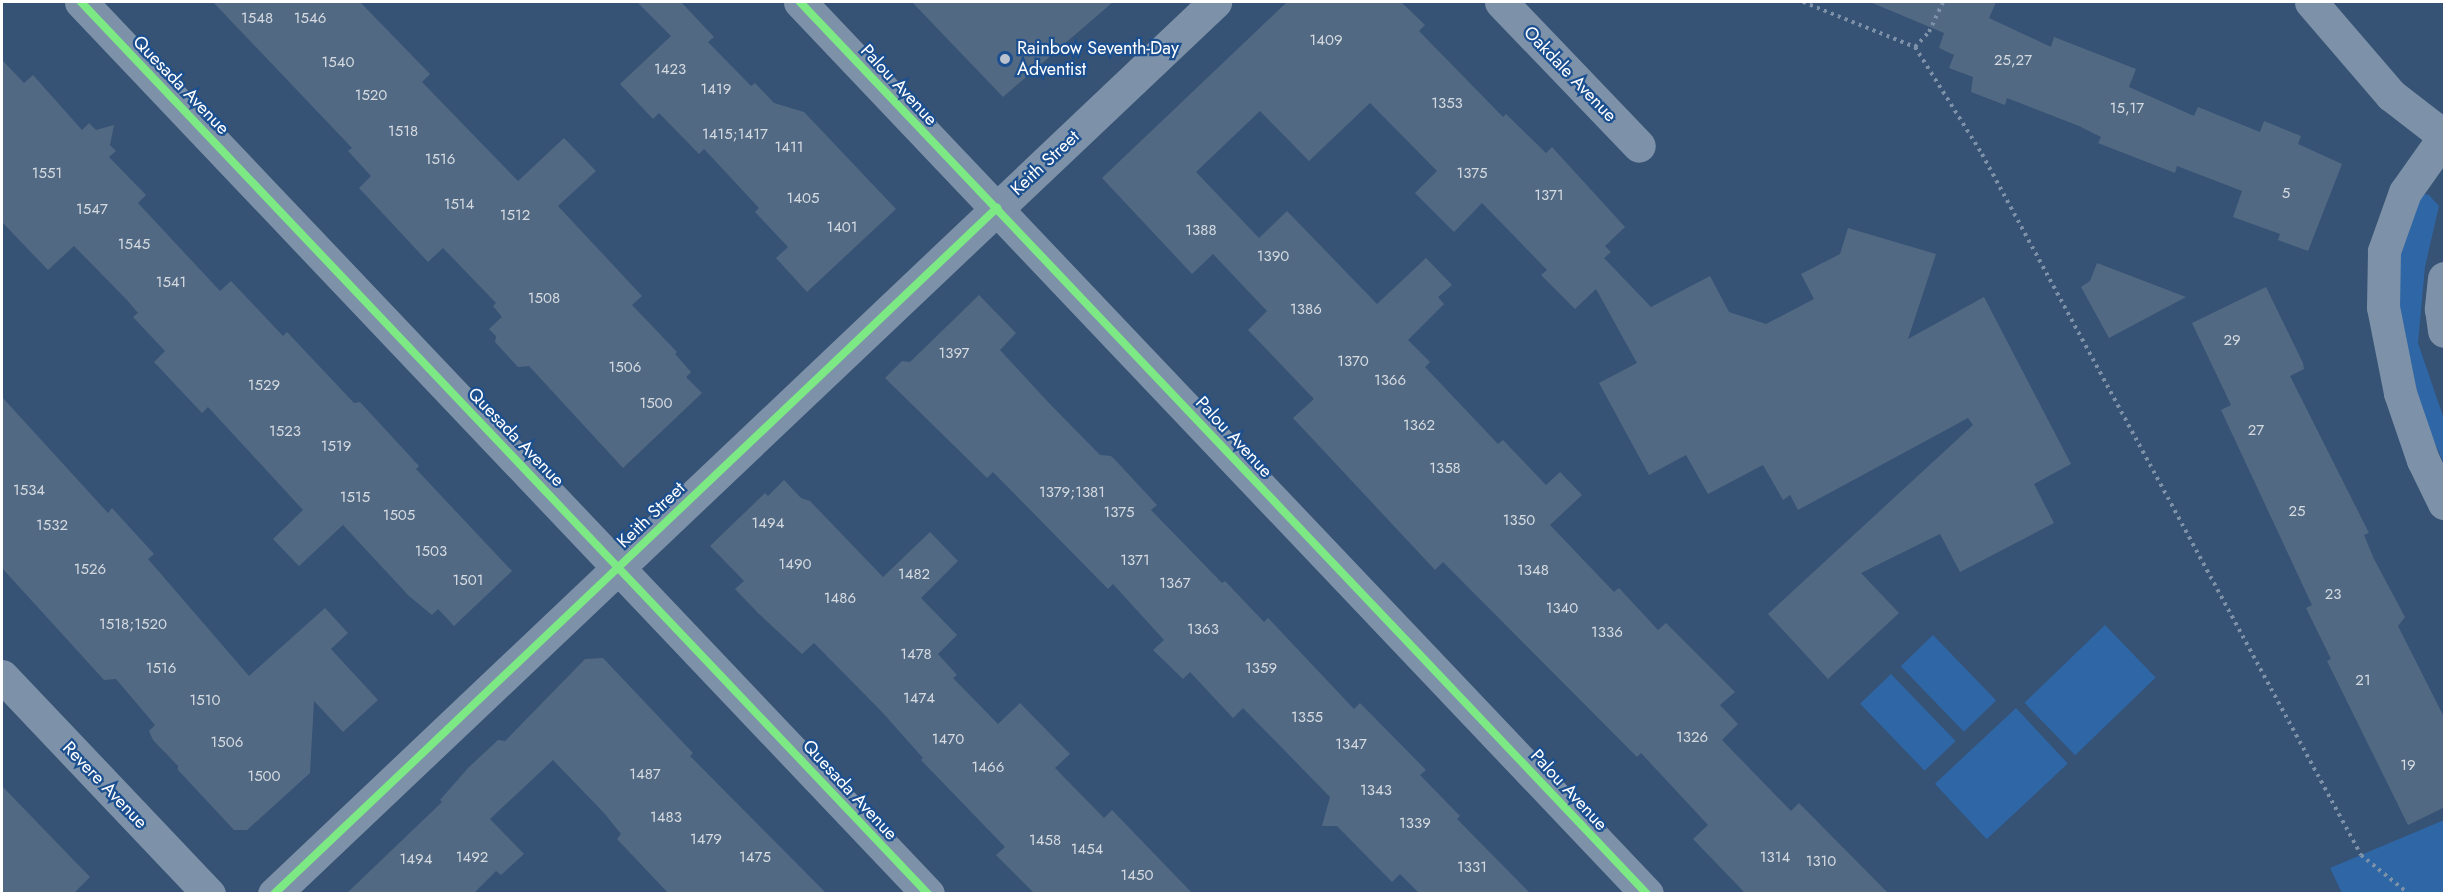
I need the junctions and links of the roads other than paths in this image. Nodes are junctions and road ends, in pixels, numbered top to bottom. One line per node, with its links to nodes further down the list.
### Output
1 (81, 2): 12 (street, Quesada Avenue)
2 (800, 2): 8 (street, Palou Avenue)
3 (1215, 2): 8 (street, Keith Street)
4 (1501, 2): 7 (street, Oakdale Avenue)
5 (2311, 2): 6 (street)
6 (2445, 136): 11 (street)
7 (1639, 146)
8 (997, 208): 12 (street, Keith Street); 17 (street, Palou Avenue)
9 (2445, 278): 10 (street)
10 (2445, 330)
11 (2445, 503)
12 (618, 567): 15 (street, Keith Street); 16 (street, Quesada Avenue)
13 (2, 676): 14 (street, Revere Avenue)
14 (209, 894)
15 (274, 894)
16 (928, 894)
17 (1647, 894)

